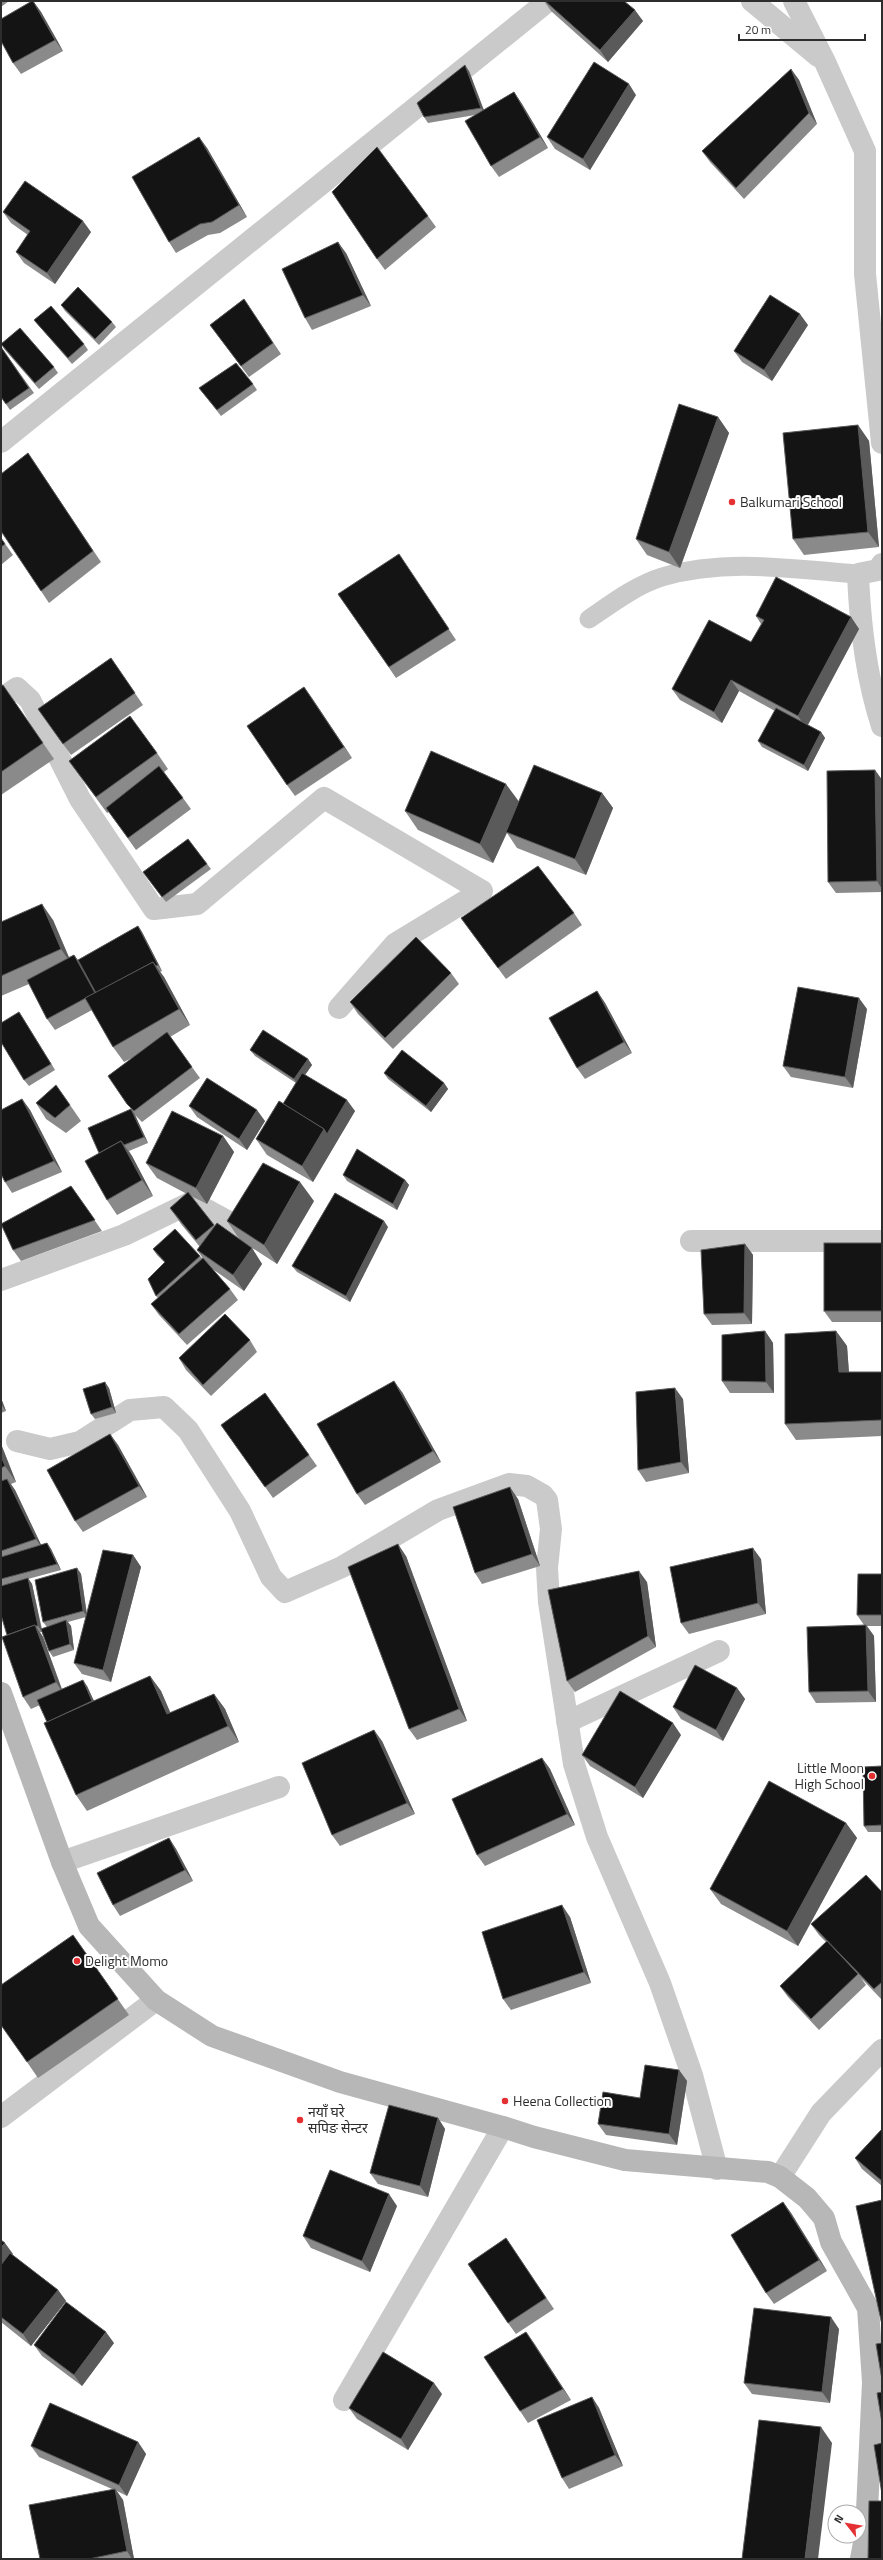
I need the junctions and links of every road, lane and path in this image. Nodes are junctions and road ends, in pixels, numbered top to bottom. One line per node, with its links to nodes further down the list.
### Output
1 (548, 1): 5 (street)
2 (752, 1): 4 (street)
3 (794, 1): 4 (street)
4 (825, 62): 6 (street)
5 (1, 442)
6 (882, 443)
7 (882, 564): 8 (street)
8 (858, 574): 9 (lane); 11 (street)
9 (589, 619)
10 (1, 699): 12 (street)
11 (882, 726)
12 (339, 1008)
13 (256, 1195): 16 (street)
14 (691, 1241): 15 (street)
15 (882, 1241)
16 (1, 1280)
17 (17, 1441): 20 (street)
18 (719, 1651): 20 (street)
19 (1, 1693): 22 (main road)
20 (567, 1722): 27 (street)
21 (279, 1787): 22 (street)
22 (62, 1862): 23 (main road)
23 (156, 2000): 25 (street); 26 (main road)
24 (882, 2050): 28 (street)
25 (1, 2117)
26 (503, 2127): 27 (main road); 29 (street)
27 (717, 2169): 28 (main road)
28 (780, 2177): 30 (main road)
29 (344, 2400)
30 (861, 2559)

